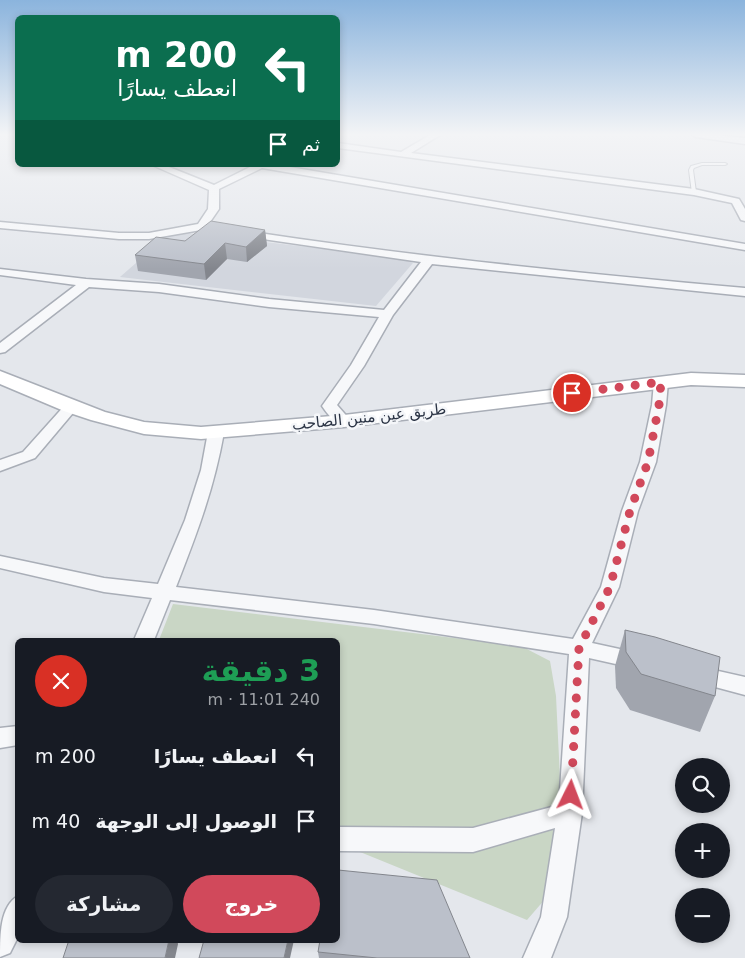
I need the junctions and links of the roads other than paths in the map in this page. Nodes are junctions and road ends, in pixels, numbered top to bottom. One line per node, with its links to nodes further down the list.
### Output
1 (195, 180): 6 (street)
2 (231, 180): 6 (street)
3 (349, 180): 12 (street)
4 (597, 180): 7 (street)
5 (692, 180): 7 (lane)
6 (214, 188): 11 (street)
7 (694, 192): 8 (street)
8 (740, 202): 9 (street)
9 (744, 216)
10 (0, 225): 11 (street)
11 (201, 227): 13 (street)
12 (745, 247)
13 (430, 259): 16 (street); 17 (street)
14 (0, 272): 15 (street)
15 (86, 283): 17 (street); 18 (street)
16 (745, 292)
17 (387, 314): 23 (street)
18 (0, 349)
19 (0, 377): 22 (main road, طريق عين منين الصاحب)
20 (745, 381): 21 (main road, طريق عين منين الصاحب)
21 (661, 382): 23 (main road, طريق عين منين الصاحب); 29 (street)
22 (71, 408): 24 (main road, طريق عين منين الصاحب); 25 (street)
23 (344, 421): 24 (main road, طريق عين منين الصاحب)
24 (216, 432): 27 (street)
25 (0, 466)
26 (0, 562): 27 (street)
27 (163, 593): 28 (street); 29 (street)
28 (145, 638)
29 (579, 648): 30 (street); 35 (street)
30 (656, 665)
31 (676, 669): 32 (street)
32 (745, 686)
33 (15, 736): 34 (street)
34 (0, 738)
35 (570, 813): 36 (street); 39 (street)
36 (340, 840)
37 (15, 914): 38 (street)
38 (0, 942)
39 (537, 958)

